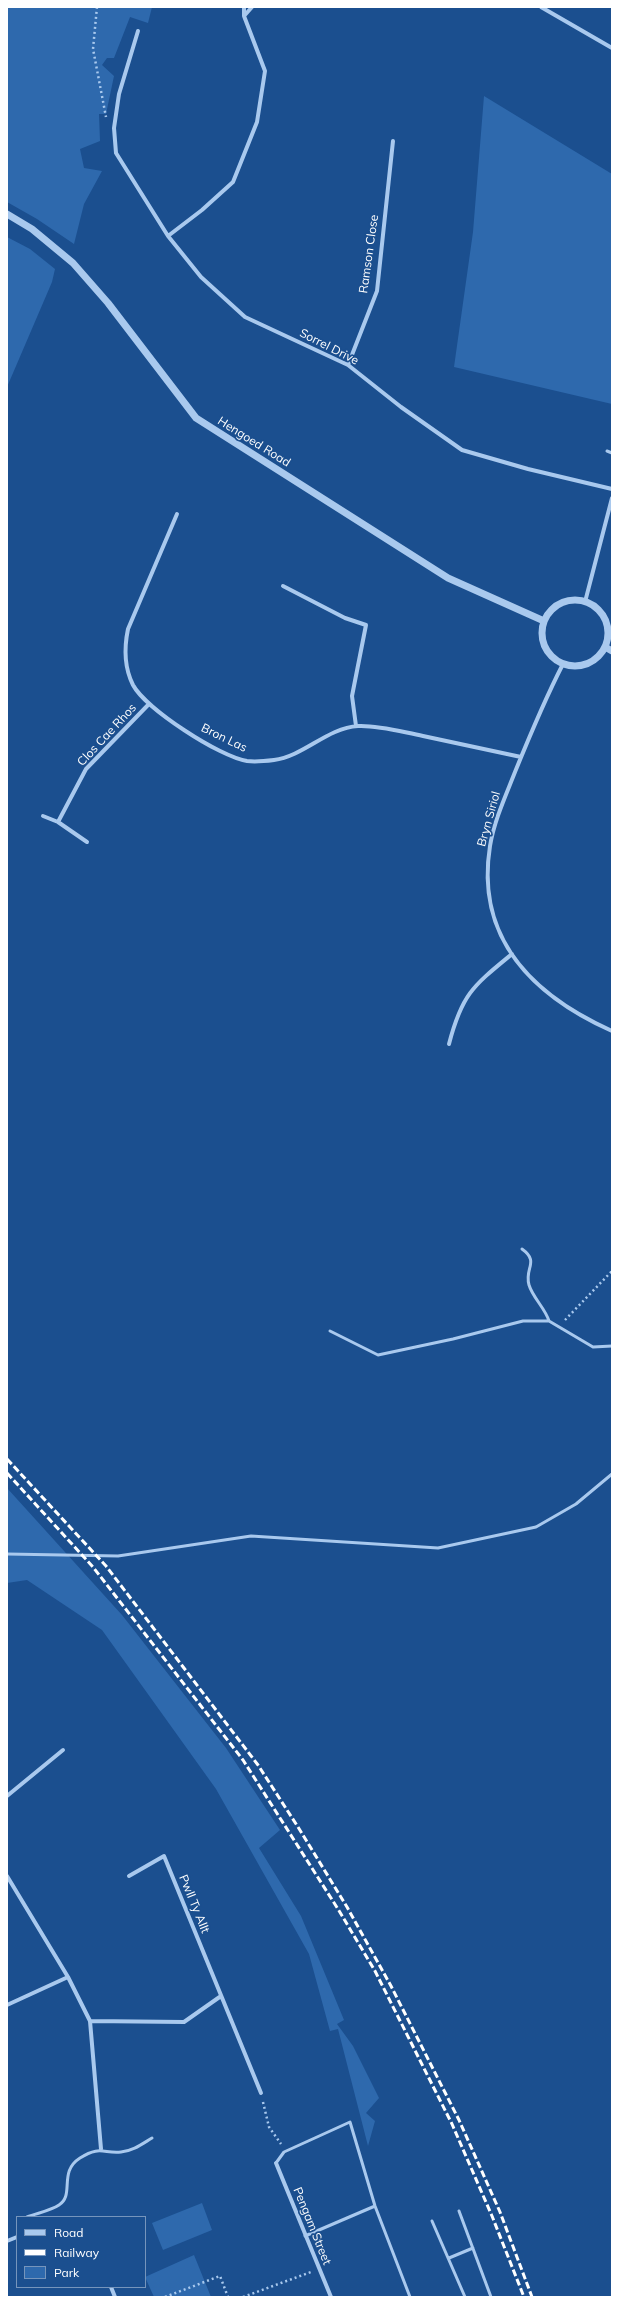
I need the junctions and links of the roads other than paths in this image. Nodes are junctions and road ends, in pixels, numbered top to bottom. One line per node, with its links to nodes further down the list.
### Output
1 (244, 7): 4 (street)
2 (252, 7): 4 (street)
3 (541, 7): 6 (street)
4 (244, 16): 9 (street)
5 (138, 31): 9 (street, Sorrel Drive)
6 (612, 48)
7 (393, 141): 10 (street, Ramson Close)
8 (7, 214): 18 (street, Hengoed Road)
9 (168, 236): 10 (street, Sorrel Drive)
10 (348, 365): 13 (street, Sorrel Drive)
11 (606, 451): 12 (lane)
12 (612, 453)
13 (612, 489)
14 (612, 498): 17 (street)
15 (177, 514): 22 (street, Bron Las)
16 (283, 586): 23 (street)
17 (585, 602): 18 (street); 19 (street)
18 (544, 621): 21 (street)
19 (605, 647): 20 (street); 21 (street)
20 (612, 651)
21 (563, 664): 24 (street, Bryn Siriol)
22 (148, 705): 23 (street, Bron Las); 26 (street, Clos Cae Rhos)
23 (356, 726): 24 (street, Bron Las)
24 (521, 757): 28 (street, Bryn Siriol)
25 (43, 816): 26 (street)
26 (58, 822): 27 (street)
27 (87, 842)
28 (512, 954): 29 (street, Bryn Siriol); 30 (street)
29 (612, 1031)
30 (449, 1044)
31 (522, 1249): 32 (lane)
32 (549, 1321): 33 (lane); 34 (lane)
33 (330, 1331)
34 (612, 1346)
35 (612, 1474): 36 (lane)
36 (7, 1554)
37 (63, 1750): 38 (street)
38 (7, 1796)
39 (7, 1876): 41 (street)
40 (129, 1876): 42 (street, Pwll Ty Allt)
41 (68, 1977): 43 (street); 44 (street)
42 (221, 1996): 44 (street); 45 (street, Pwll Ty Allt)
43 (7, 2005)
44 (90, 2021): 47 (street)
45 (261, 2093)
46 (152, 2138): 47 (lane)
47 (101, 2149): 51 (lane)
48 (276, 2163): 49 (lane); 53 (street, Pengam Street)
49 (375, 2206): 53 (lane); 57 (lane)
50 (459, 2211): 54 (lane)
51 (30, 2216)
52 (432, 2221): 55 (lane)
53 (306, 2236): 56 (street, Pengam Street)
54 (473, 2248): 55 (lane); 59 (lane)
55 (449, 2258): 58 (lane)
56 (331, 2297)
57 (410, 2297)
58 (465, 2297)
59 (491, 2297)

